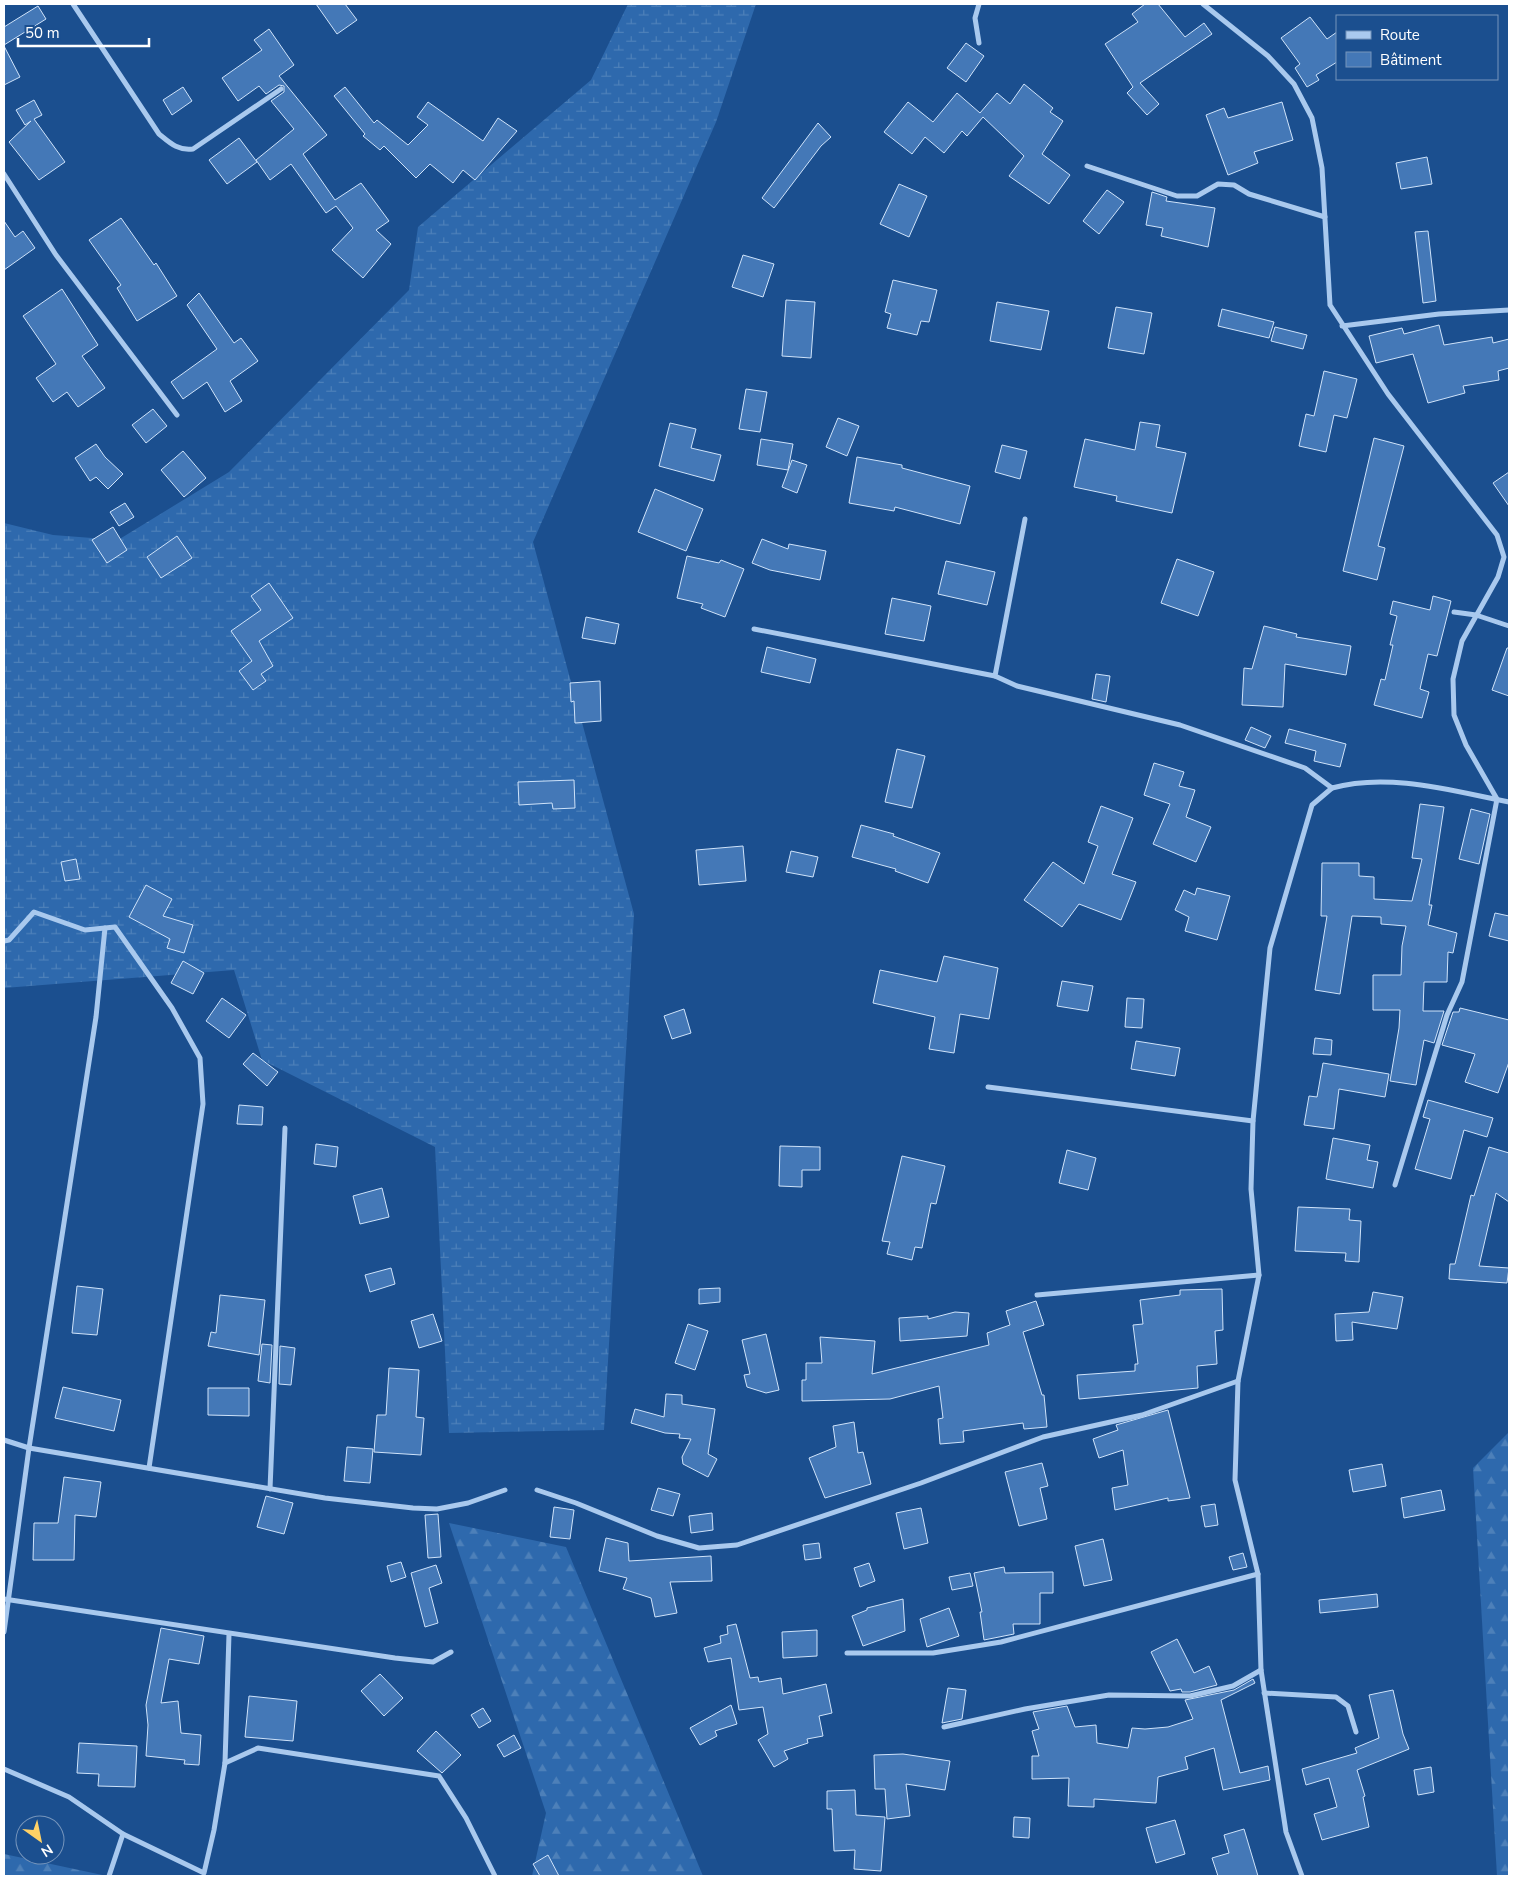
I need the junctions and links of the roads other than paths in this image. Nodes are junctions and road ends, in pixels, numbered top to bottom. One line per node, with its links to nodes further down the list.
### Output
1 (73, 4): 5 (street)
2 (979, 4): 4 (street)
3 (1203, 4): 8 (street)
4 (979, 43)
5 (281, 89)
6 (1087, 166): 8 (street)
7 (4, 174): 11 (street)
8 (1325, 217): 10 (street)
9 (1509, 310): 10 (street)
10 (1342, 326): 14 (street)
11 (178, 415)
12 (1025, 518): 17 (street)
13 (1454, 612): 14 (street)
14 (1476, 615): 15 (street); 19 (street)
15 (1509, 626)
16 (754, 629): 17 (street)
17 (994, 676): 18 (street)
18 (1332, 788): 19 (street); 24 (street)
19 (1497, 799): 20 (street); 26 (street)
20 (1509, 802)
21 (106, 928): 22 (street); 31 (street); 32 (street)
22 (4, 941)
23 (988, 1087): 24 (street)
24 (1253, 1120): 27 (street)
25 (285, 1128): 33 (street)
26 (1395, 1185)
27 (1259, 1275): 28 (street); 29 (street)
28 (1037, 1295)
29 (1238, 1381): 35 (street); 36 (street)
30 (4, 1440): 31 (street)
31 (30, 1448): 32 (street); 37 (street)
32 (149, 1468): 33 (street)
33 (270, 1489): 34 (street)
34 (505, 1490)
35 (537, 1490)
36 (1258, 1574): 41 (street); 42 (street)
37 (6, 1600): 38 (street); 39 (street)
38 (4, 1632)
39 (229, 1634): 40 (street); 46 (street)
40 (451, 1652)
41 (847, 1653)
42 (1261, 1670): 43 (street); 44 (street)
43 (1264, 1693): 45 (street); 51 (street)
44 (944, 1727)
45 (1356, 1732)
46 (225, 1763): 48 (street); 50 (street)
47 (4, 1769): 48 (street)
48 (123, 1834): 49 (street)
49 (109, 1876)
50 (495, 1876)
51 (1302, 1876)

